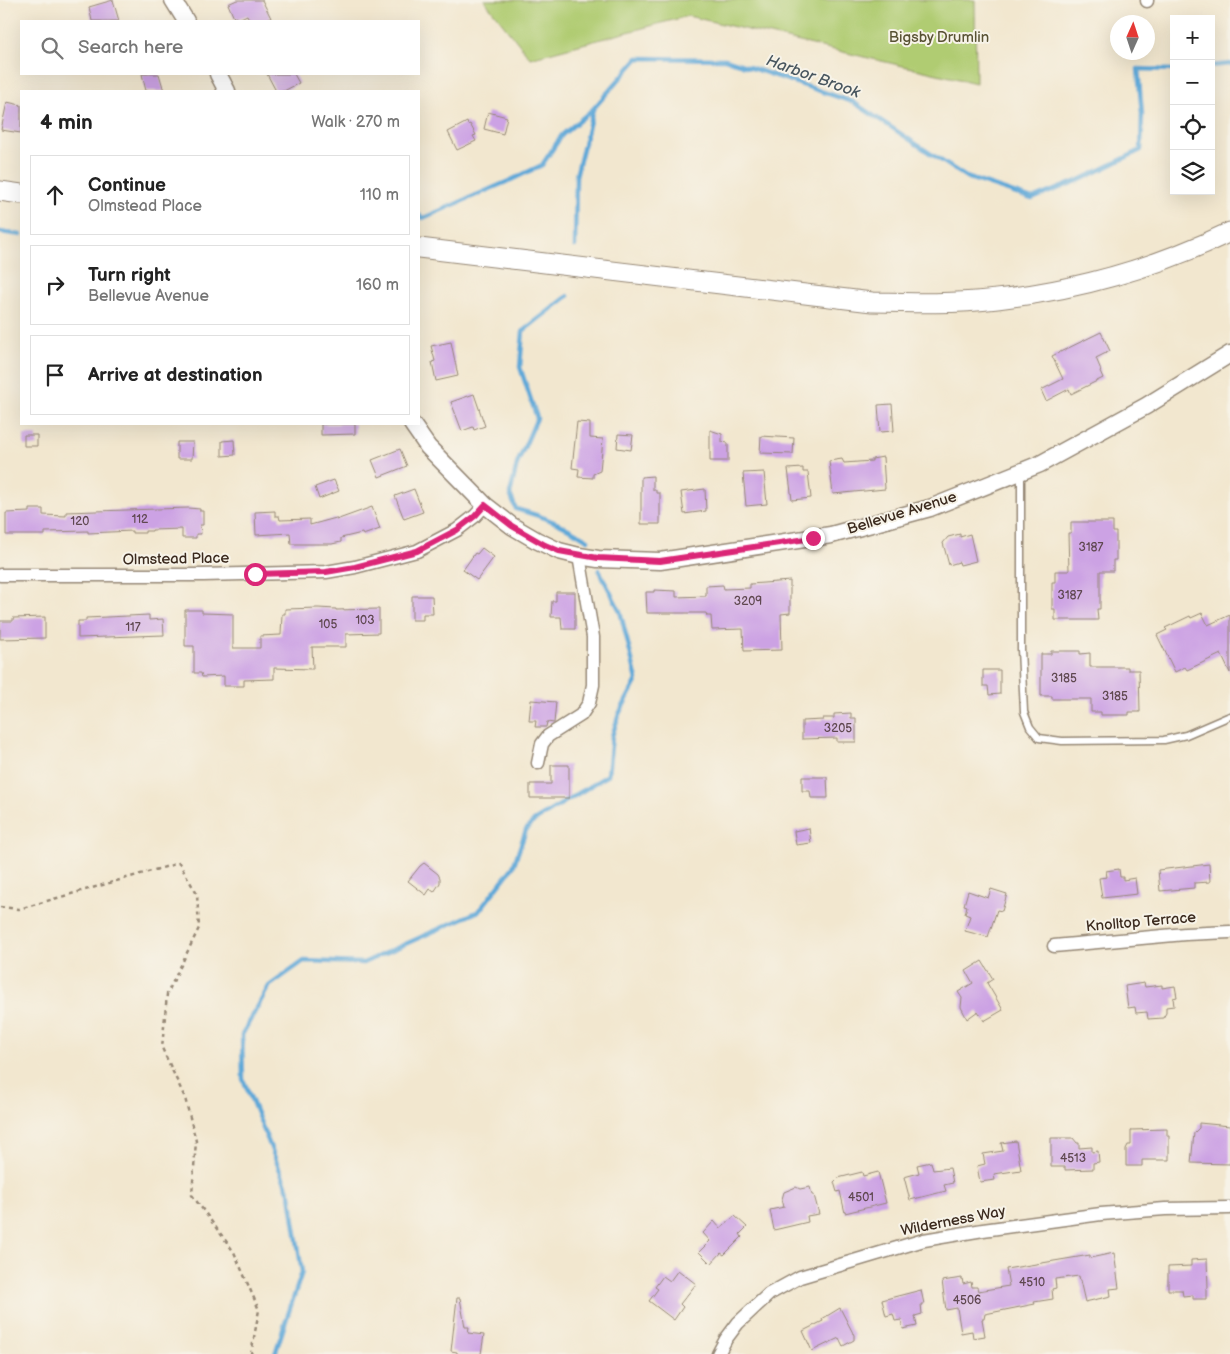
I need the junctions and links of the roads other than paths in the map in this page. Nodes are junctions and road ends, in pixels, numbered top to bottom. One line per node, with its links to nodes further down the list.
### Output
1 (173, 0): 2 (street)
2 (185, 20)
3 (219, 75): 4 (street)
4 (226, 90)
5 (0, 191): 6 (main road)
6 (20, 194)
7 (1230, 232): 8 (main road)
8 (420, 248)
9 (1230, 354): 11 (street, Bellevue Avenue)
10 (413, 425): 12 (street, Bellevue Avenue)
11 (1021, 471): 13 (street, Bellevue Avenue); 15 (lane)
12 (485, 505): 13 (street, Bellevue Avenue); 14 (street, Olmstead Place)
13 (579, 556): 16 (street)
14 (0, 574)
15 (1230, 716)
16 (538, 763)
17 (1230, 932): 18 (street, Knolltop Terrace)
18 (1054, 946)
19 (1230, 1208): 20 (street, Wilderness Way)
20 (718, 1354)

